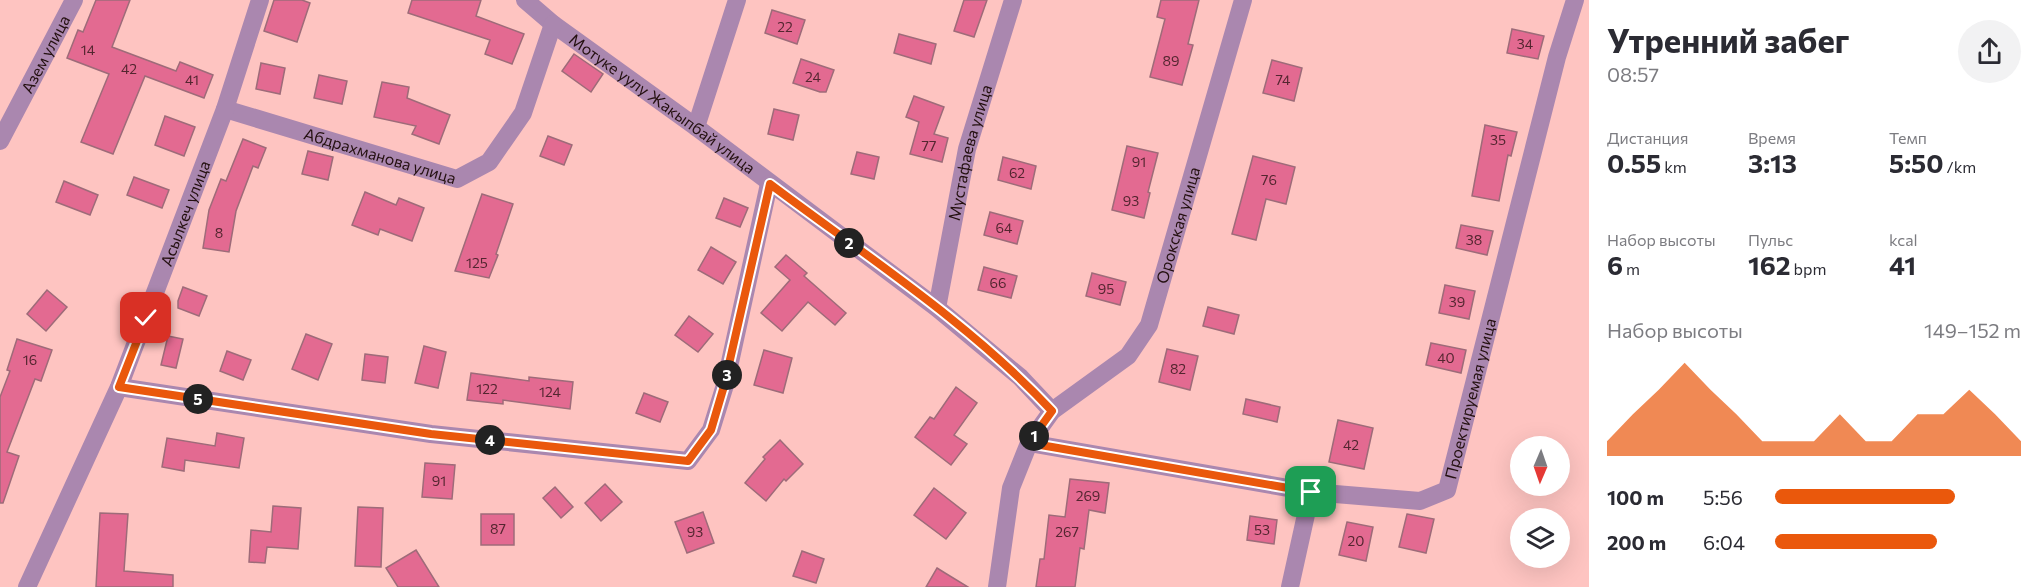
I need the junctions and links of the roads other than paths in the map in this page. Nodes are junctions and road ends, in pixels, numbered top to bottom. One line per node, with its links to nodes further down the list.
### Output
1 (74, 0): 11 (street, Азем улица)
2 (260, 0): 9 (street, Асылкеч улица)
3 (525, 0): 8 (street, Мотуке уулу Жакыпбай улица)
4 (736, 0): 10 (street)
5 (1013, 0): 13 (street, Мустафаева улица)
6 (1243, 0): 15 (street, Орокская улица)
7 (1575, 0): 17 (street, Проектируемая улица)
8 (553, 24): 9 (street, Абдрахманова улица); 10 (street, Мотуке уулу Жакыпбай улица)
9 (225, 109): 14 (street, Асылкеч улица)
10 (696, 127): 12 (street, Мотуке уулу Жакыпбай улица)
11 (0, 141)
12 (770, 184): 13 (street, Мотуке уулу Жакыпбай улица); 14 (street)
13 (937, 308): 15 (street, Мотуке уулу Жакыпбай улица)
14 (119, 387): 18 (street, Асылкеч улица)
15 (1052, 411): 16 (street, Орокская улица)
16 (1029, 443): 17 (street, Проектируемая улица); 19 (street, Орокская улица)
17 (1311, 492): 20 (street)
18 (27, 587)
19 (997, 587)
20 (1290, 587)

